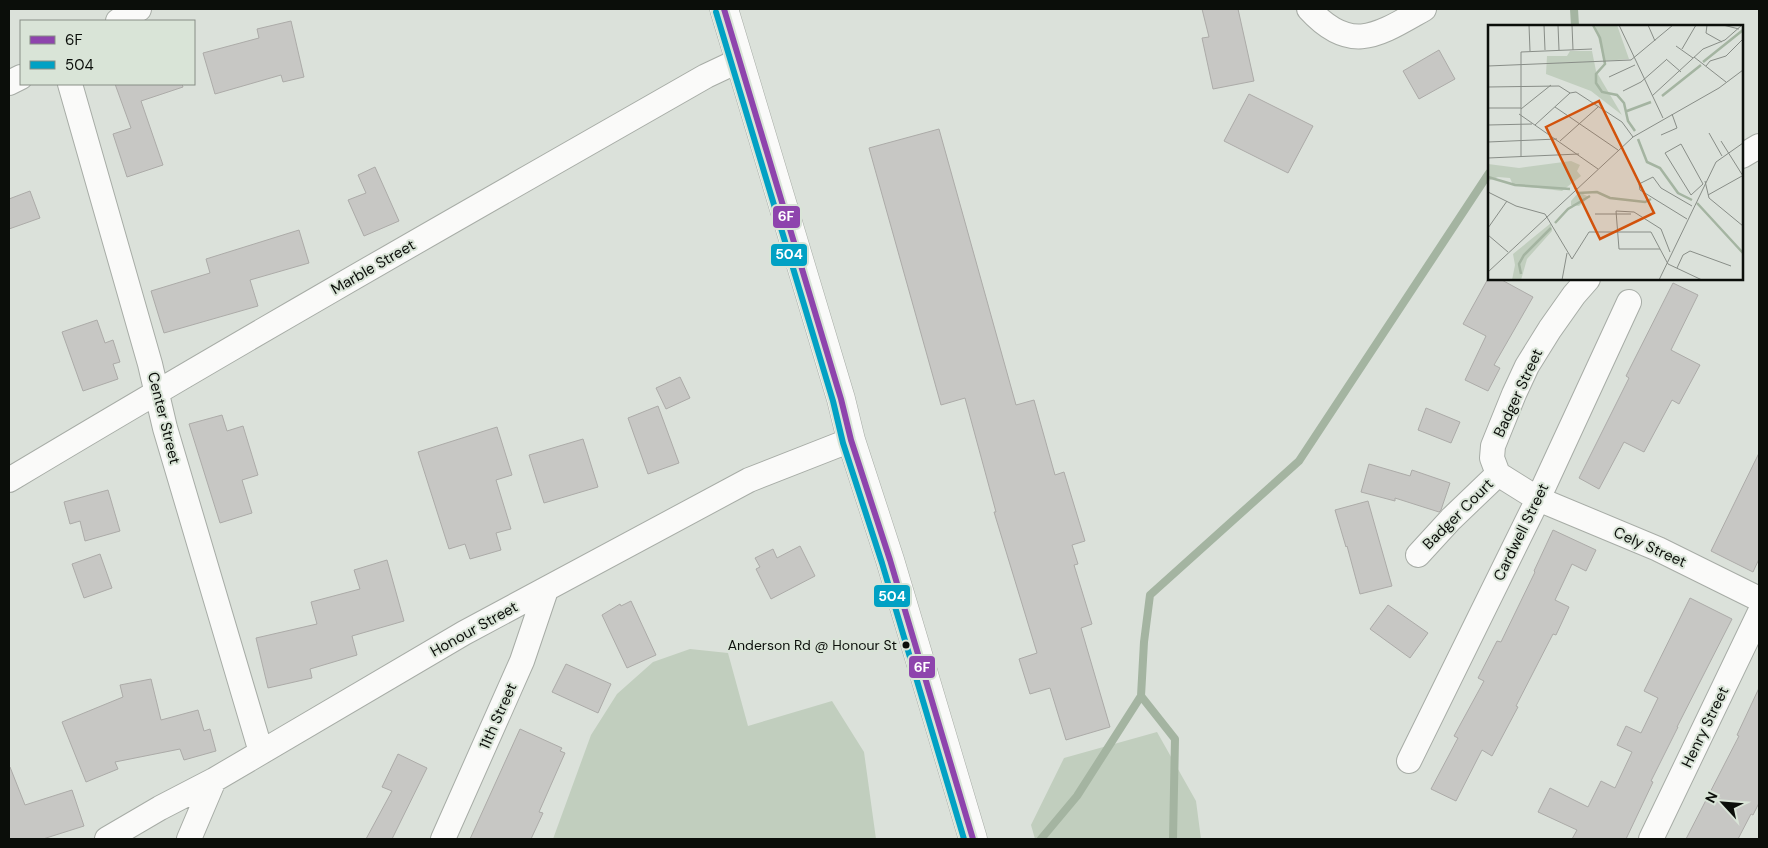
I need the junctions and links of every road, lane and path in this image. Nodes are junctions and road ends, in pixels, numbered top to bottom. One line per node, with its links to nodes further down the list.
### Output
1 (139, 9): 5 (street)
2 (724, 9): 6 (main road)
3 (1309, 9): 4 (street)
4 (1424, 9)
5 (120, 20)
6 (740, 60): 14 (street, Marble Street); 15 (main road)
7 (20, 77): 8 (street)
8 (9, 83)
9 (70, 85): 14 (street, Center Street)
10 (1759, 146): 11 (street)
11 (1743, 155)
12 (1587, 280): 16 (street, Badger Street)
13 (1629, 302): 18 (street, Cardwell Street)
14 (156, 391): 17 (street, Marble Street); 23 (street, Center Street)
15 (851, 440): 20 (street, Honour Street); 29 (main road)
16 (1498, 474): 18 (street); 19 (street, Badger Court)
17 (9, 480)
18 (1538, 498): 21 (street, Cely Street); 24 (street, Cardwell Street)
19 (1418, 555)
20 (546, 590): 23 (street, Honour Street); 28 (street, 11th Street)
21 (1759, 599)
22 (1759, 614): 30 (street, Henry Street)
23 (261, 752): 25 (street, Honour Street)
24 (1409, 761)
25 (214, 780): 26 (street, Honour Street); 27 (street)
26 (108, 839)
27 (189, 839)
28 (443, 839)
29 (973, 839)
30 (1651, 839)

